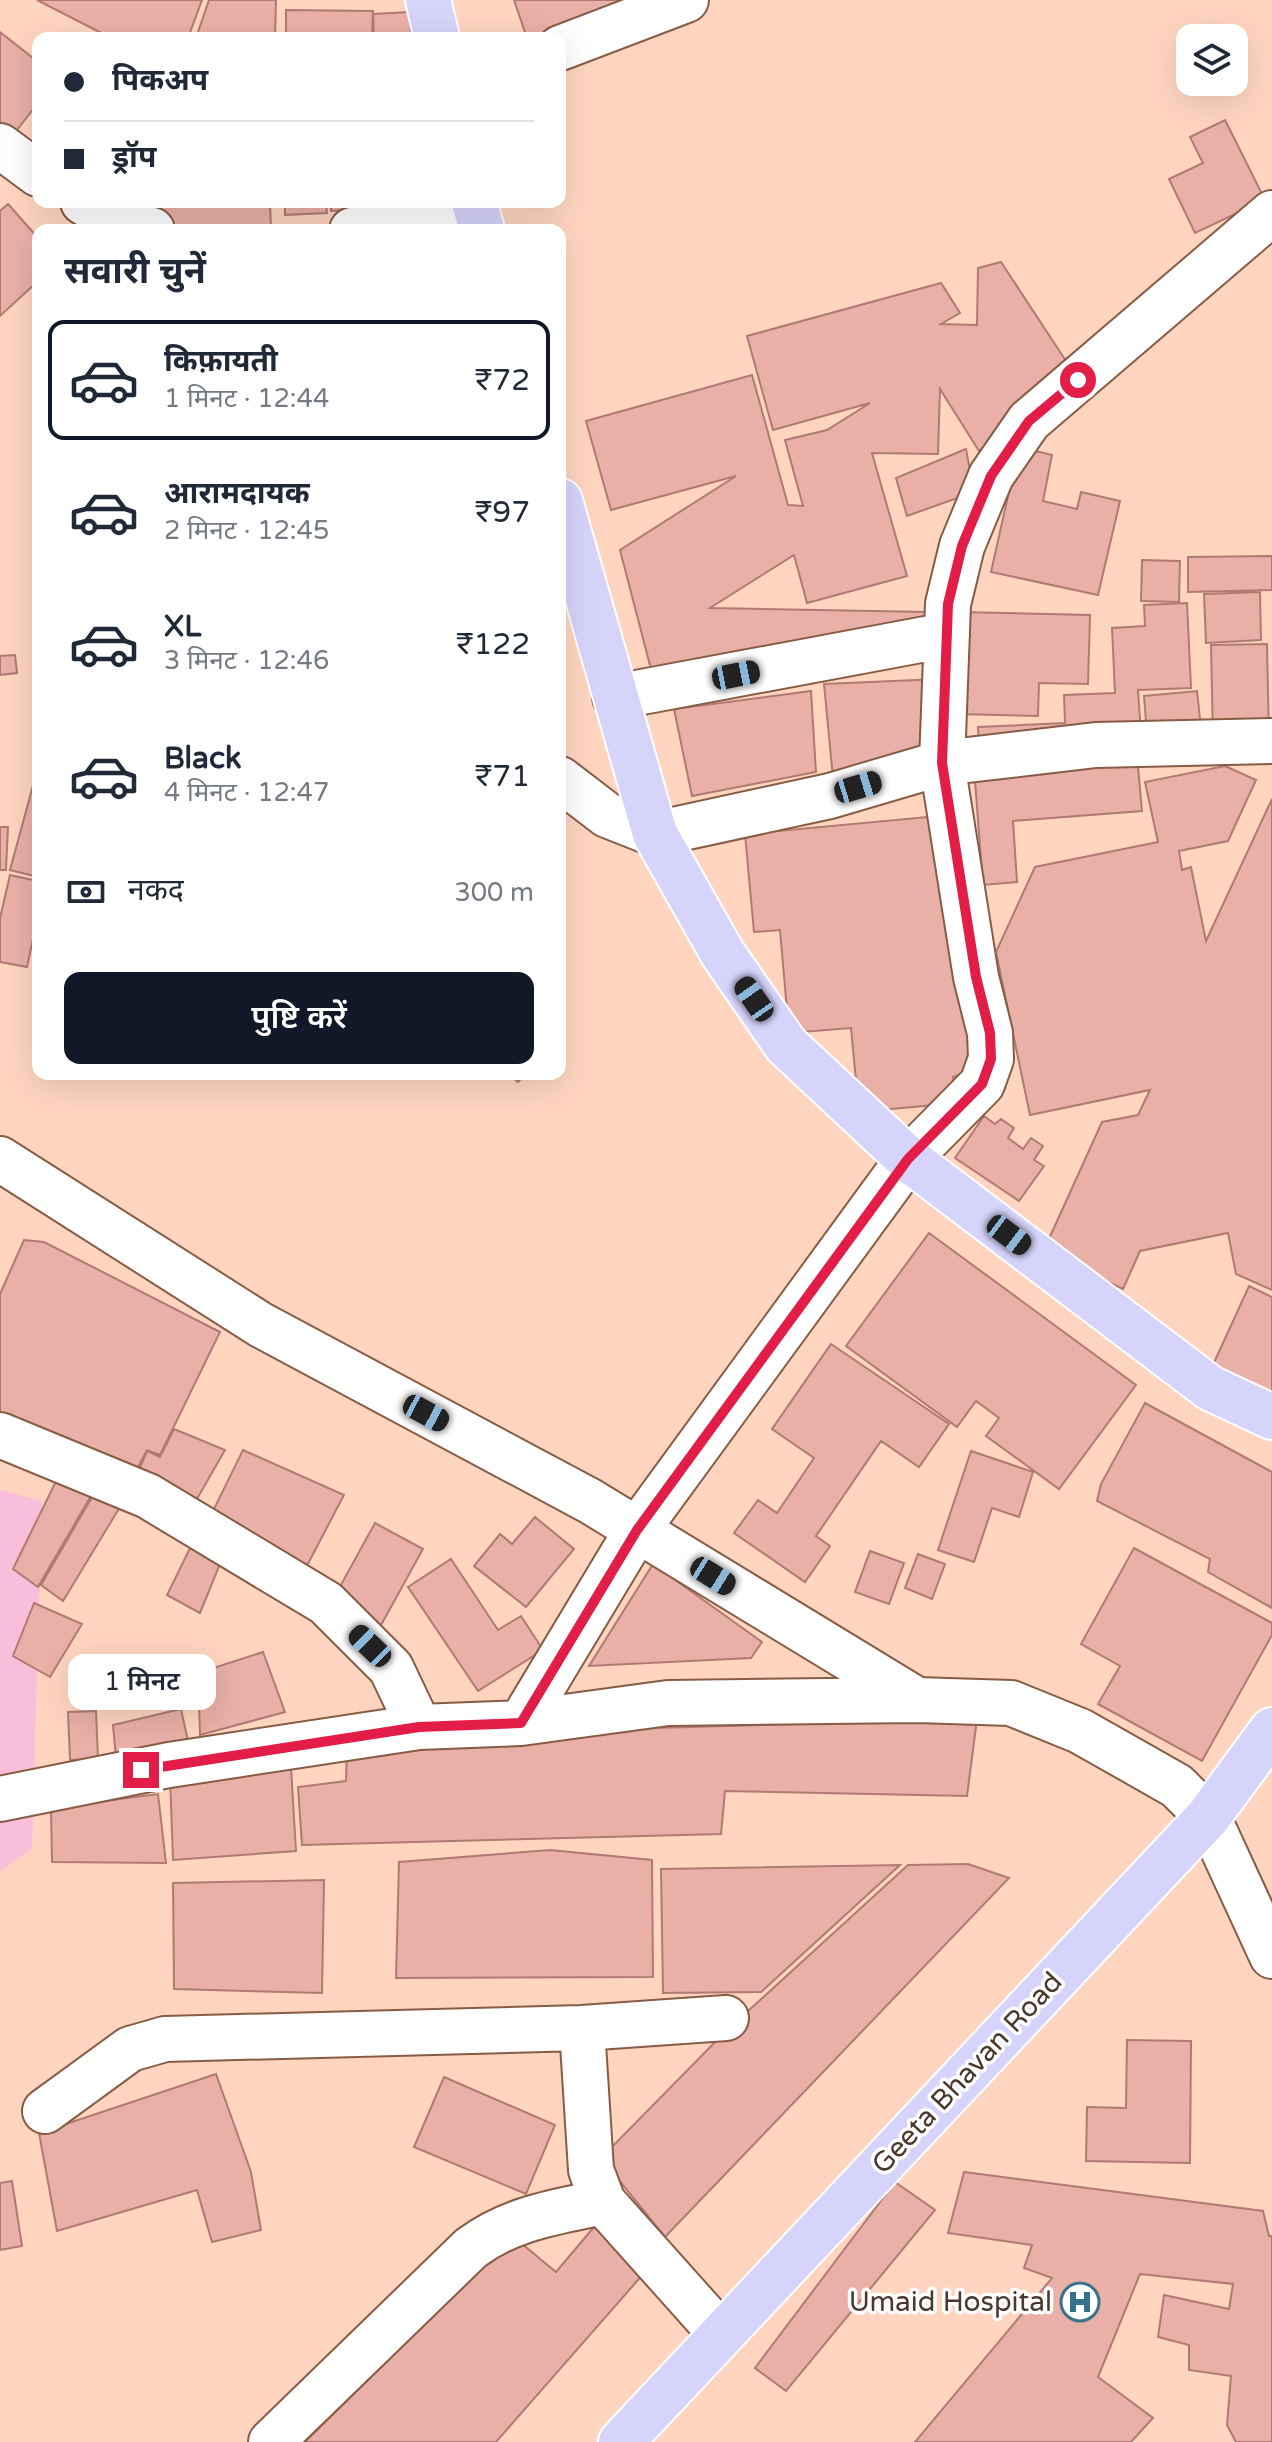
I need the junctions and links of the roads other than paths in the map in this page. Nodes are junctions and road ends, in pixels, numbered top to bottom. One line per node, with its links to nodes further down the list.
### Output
1 (428, 0): 3 (main road)
2 (686, 0): 4 (street)
3 (436, 32)
4 (566, 46)
5 (0, 146): 6 (street)
6 (32, 170)
7 (93, 208): 10 (street)
8 (1272, 213): 13 (street)
9 (477, 214): 11 (street)
10 (130, 224)
11 (399, 224)
12 (566, 522): 14 (main road)
13 (947, 635): 14 (street); 16 (street)
14 (615, 697): 18 (main road)
15 (1272, 741): 16 (street)
16 (942, 763): 18 (street); 20 (street)
17 (566, 784): 18 (street)
18 (655, 834): 20 (main road)
19 (0, 1159): 23 (street)
20 (908, 1159): 21 (main road); 23 (street)
21 (1272, 1417)
22 (0, 1435): 26 (street)
23 (637, 1530): 24 (street); 25 (street)
24 (917, 1700): 25 (street); 29 (street)
25 (521, 1723): 26 (street)
26 (419, 1727): 28 (street)
27 (1272, 1730): 29 (main road, Geeta Bhavan Road)
28 (0, 1799)
29 (1208, 1817): 30 (street); 35 (main road, Geeta Bhavan Road)
30 (1272, 1956)
31 (726, 2018): 32 (street)
32 (582, 2028): 33 (street); 34 (street)
33 (45, 2111)
34 (603, 2202): 35 (street); 36 (street)
35 (721, 2334): 37 (main road, Geeta Bhavan Road)
36 (271, 2442)
37 (621, 2442)

